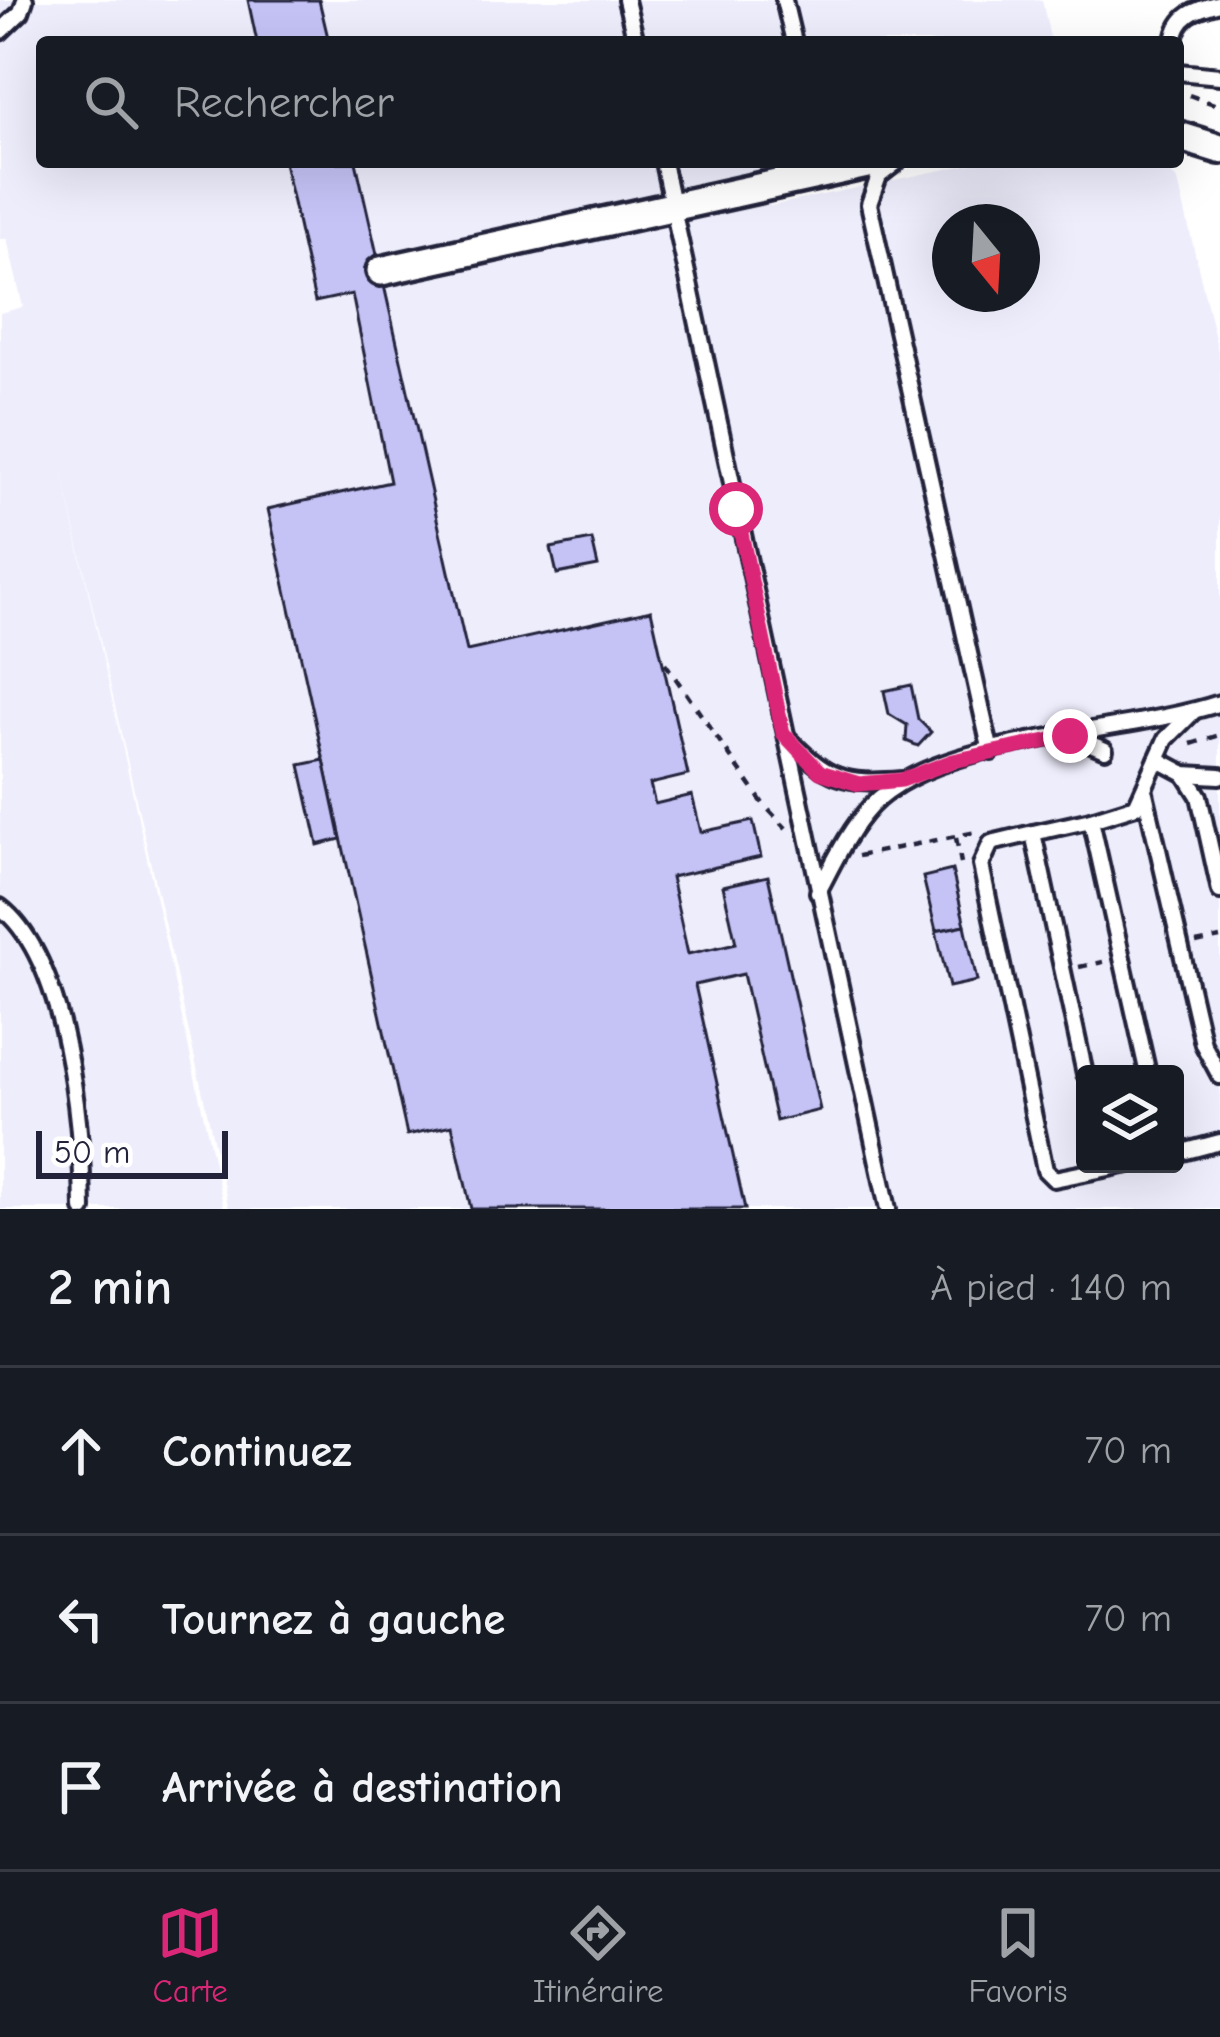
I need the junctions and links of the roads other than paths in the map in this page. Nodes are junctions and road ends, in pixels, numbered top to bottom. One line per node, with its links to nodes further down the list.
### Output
1 (25, 0): 5 (lane)
2 (626, 0): 6 (lane)
3 (784, 0): 7 (lane)
4 (1220, 3): 8 (lane)
5 (0, 32)
6 (635, 36)
7 (793, 36)
8 (1176, 36)
9 (1184, 69): 10 (lane)
10 (1220, 76)
11 (1184, 138): 12 (street)
12 (1220, 149)
13 (664, 168): 16 (lane)
14 (822, 168): 16 (street)
15 (889, 168): 23 (lane)
16 (674, 209): 17 (street); 20 (lane)
17 (381, 271)
18 (1220, 703): 19 (lane)
19 (1193, 712): 21 (lane); 24 (lane)
20 (783, 733): 27 (lane); 33 (lane)
21 (1070, 736): 22 (lane); 23 (lane)
22 (1105, 750)
23 (991, 752): 27 (lane)
24 (1157, 759): 25 (lane); 28 (lane)
25 (1185, 774): 26 (lane); 29 (lane)
26 (1220, 778): 29 (lane)
27 (902, 780): 33 (lane)
28 (1145, 793): 30 (lane); 37 (lane)
29 (1199, 796): 32 (lane)
30 (1091, 820): 31 (lane); 36 (lane)
31 (1033, 832): 35 (lane); 40 (lane)
32 (1220, 891)
33 (818, 892): 42 (lane)
34 (0, 907): 41 (lane)
35 (1083, 1065)
36 (1146, 1065)
37 (1220, 1076)
38 (1220, 1142): 39 (lane)
39 (1184, 1152)
40 (1080, 1173)
41 (83, 1209)
42 (888, 1209)

